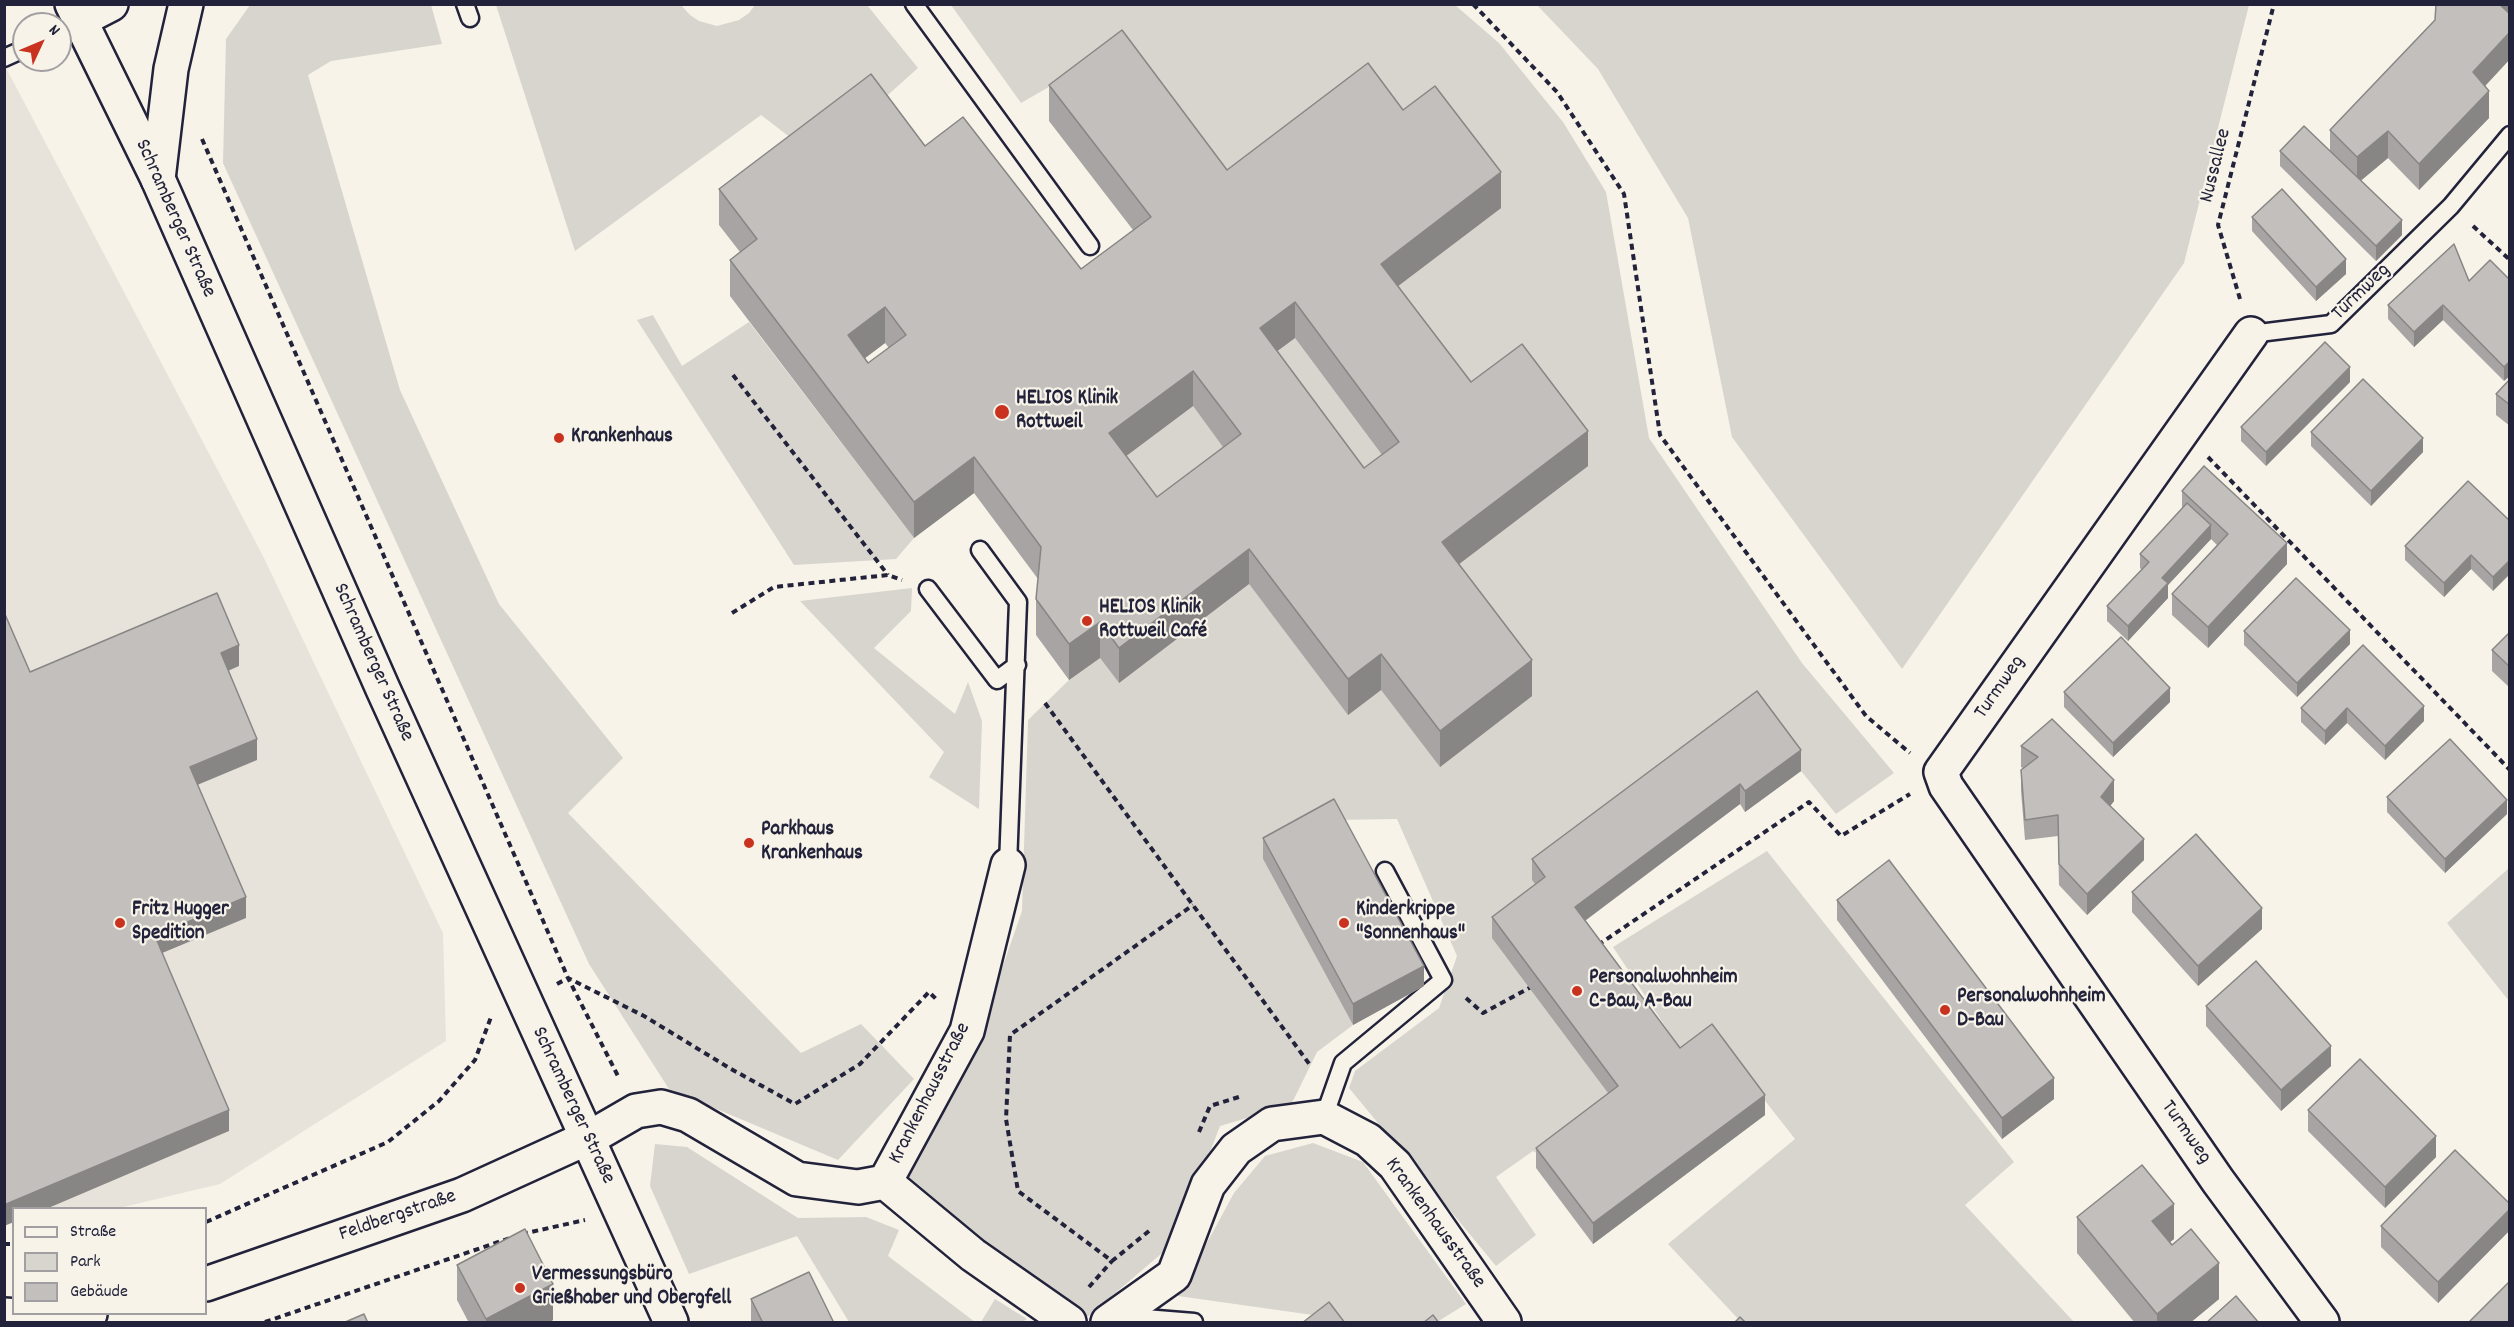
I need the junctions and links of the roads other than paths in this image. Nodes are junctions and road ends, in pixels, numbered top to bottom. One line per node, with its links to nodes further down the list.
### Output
1 (111, 4): 4 (street)
2 (186, 4): 7 (street)
3 (914, 4): 8 (lane)
4 (72, 18)
5 (72, 20): 7 (street, Schramberger Straße)
6 (2510, 135): 9 (lane, Turmweg)
7 (158, 180): 16 (street, Schramberger Straße)
8 (1090, 246)
9 (2251, 333): 27 (street, Turmweg)
10 (980, 550): 12 (lane)
11 (928, 589): 12 (lane)
12 (1017, 665): 13 (lane)
13 (1008, 865): 17 (street, Krankenhausstraße)
14 (1385, 871): 15 (lane)
15 (1324, 1117): 21 (street); 26 (street, Krankenhausstraße)
16 (586, 1137): 17 (street, Krankenhausstraße); 18 (street, Feldbergstraße); 23 (street, Schramberger Straße)
17 (885, 1182): 24 (street, Krankenhausstraße)
18 (207, 1284)
19 (4, 1315): 22 (street)
20 (84, 1315): 22 (street)
21 (1112, 1319): 25 (lane)
22 (51, 1320)
23 (671, 1323)
24 (1069, 1323)
25 (1194, 1323)
26 (1504, 1323)
27 (2322, 1323)

